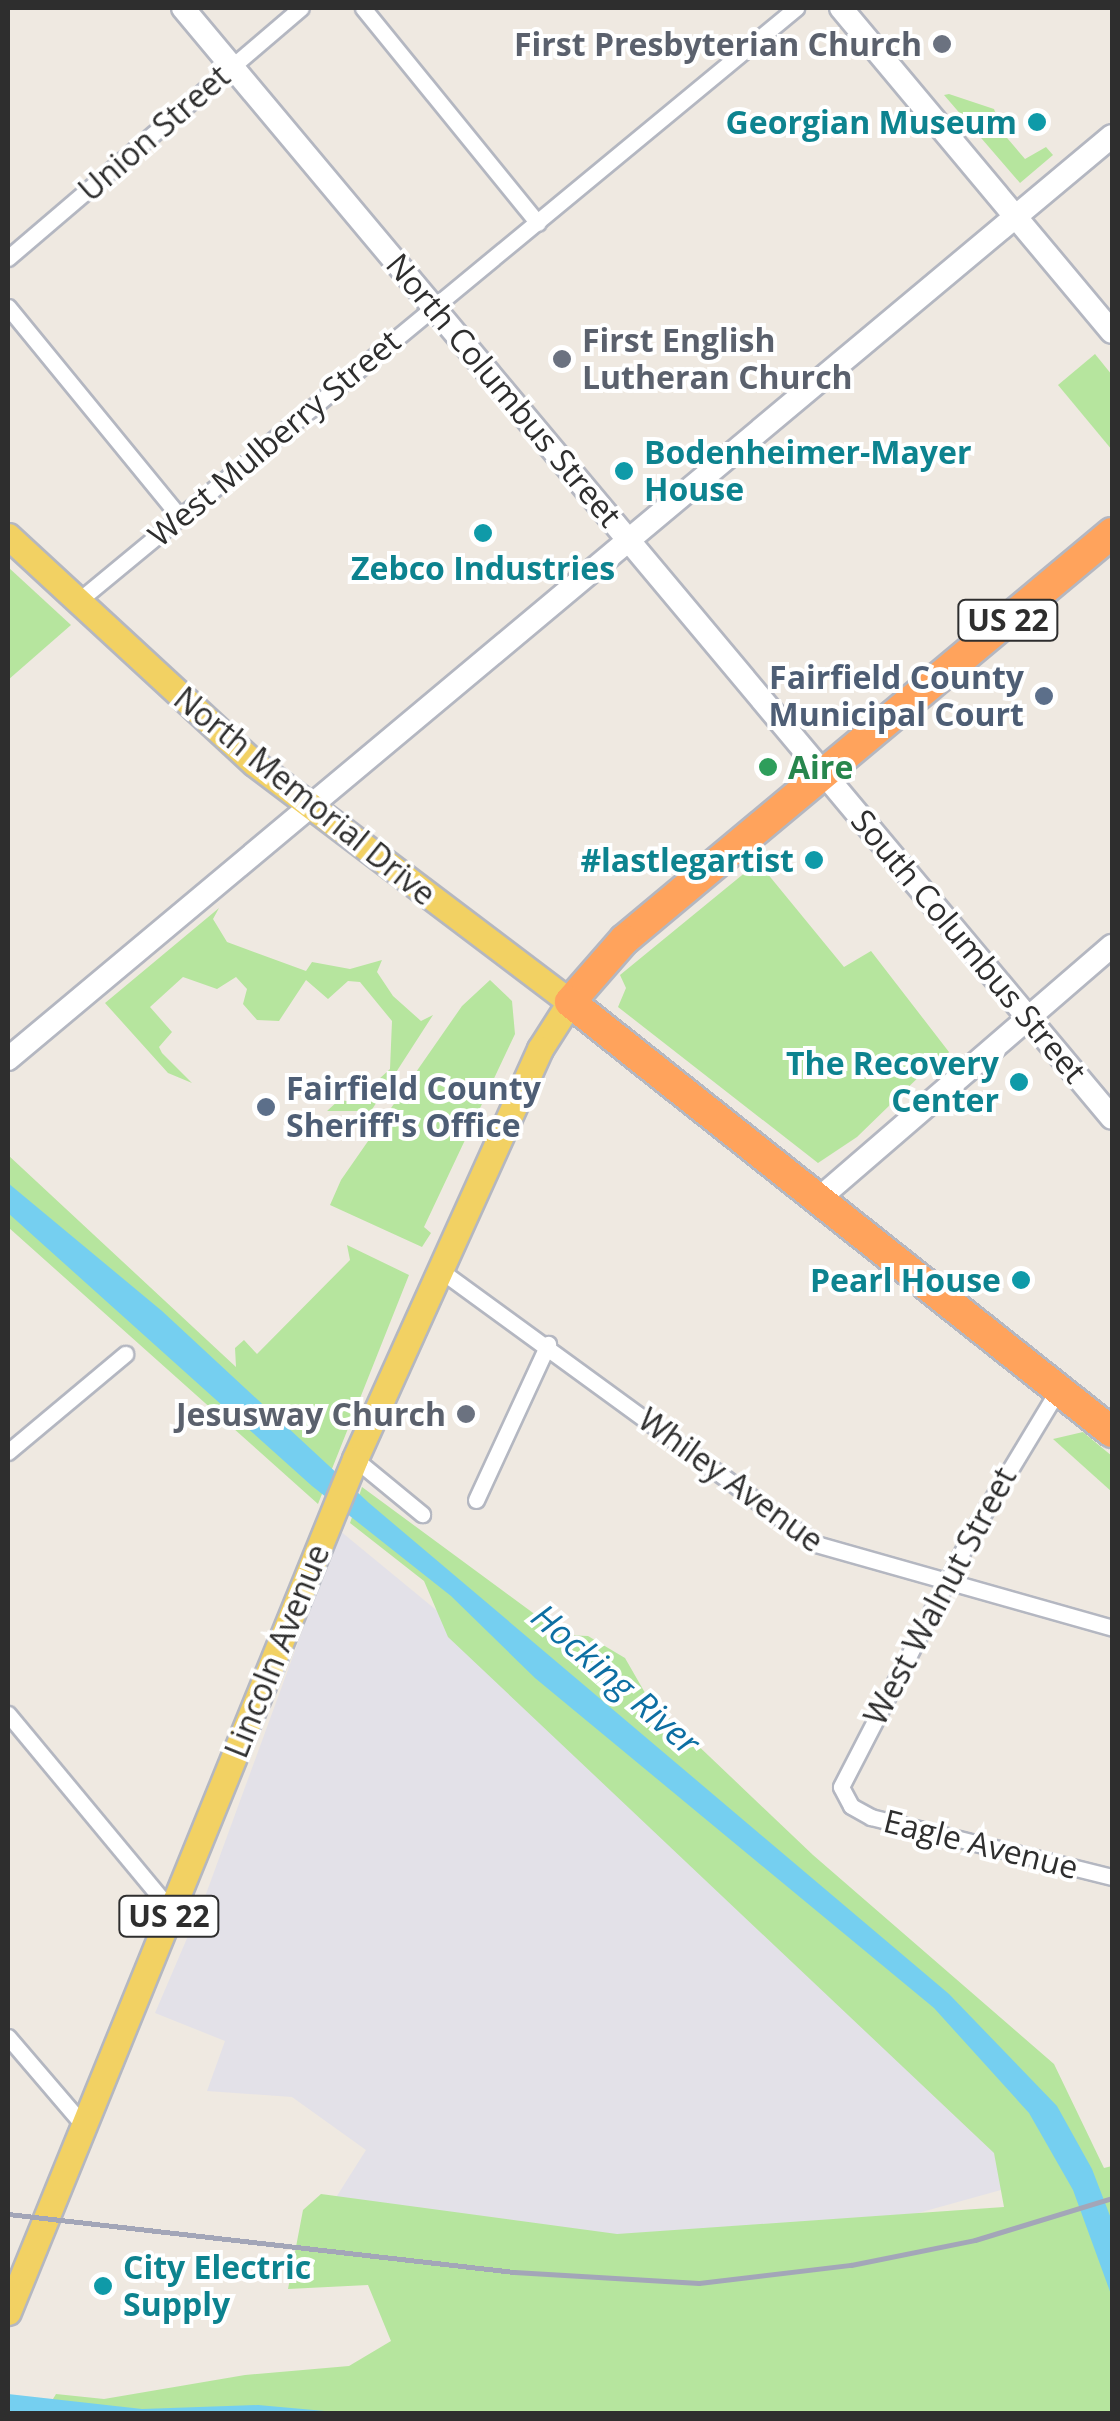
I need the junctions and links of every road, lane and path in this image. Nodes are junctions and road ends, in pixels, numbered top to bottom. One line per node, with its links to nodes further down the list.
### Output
1 (183, 8): 6 (street, North Columbus Street)
2 (301, 8): 6 (street, Union Street)
3 (363, 8): 9 (street)
4 (796, 8): 9 (street, West Mulberry Street)
5 (840, 8): 8 (street)
6 (232, 66): 10 (street, Union Street); 11 (street, North Columbus Street)
7 (1112, 136): 8 (street)
8 (1016, 219): 13 (street); 17 (street)
9 (538, 223): 11 (street, West Mulberry Street)
10 (8, 258)
11 (434, 306): 14 (street, West Mulberry Street); 17 (street, North Columbus Street)
12 (8, 307): 14 (street)
13 (1112, 332)
14 (180, 517): 18 (street, West Mulberry Street)
15 (1112, 533): 19 (highway, US 22)
16 (8, 536): 18 (main road, North Memorial Drive)
17 (629, 540): 19 (street, North Columbus Street); 20 (street)
18 (77, 602): 20 (main road, North Memorial Drive)
19 (824, 774): 22 (highway, US 22); 23 (street, South Columbus Street)
20 (310, 805): 22 (main road, North Memorial Drive); 24 (street)
21 (1112, 946): 23 (street)
22 (570, 1002): 26 (highway); 27 (main road, Lincoln Avenue / US 22)
23 (1029, 1016): 25 (street, South Columbus Street); 26 (street)
24 (8, 1059)
25 (1112, 1118)
26 (822, 1196): 30 (highway); 31 (highway)
27 (444, 1272): 28 (street, Whiley Avenue); 34 (main road, Lincoln Avenue / US 22)
28 (548, 1344): 35 (street); 37 (street, Whiley Avenue)
29 (125, 1354): 33 (street)
30 (1058, 1390): 32 (highway); 37 (street, West Walnut Street)
31 (1112, 1408)
32 (1112, 1432)
33 (8, 1452)
34 (353, 1464): 36 (street); 42 (main road, Lincoln Avenue / US 22)
35 (476, 1500)
36 (422, 1514)
37 (945, 1585): 38 (street, Whiley Avenue); 40 (street, West Walnut Street)
38 (1112, 1628)
39 (8, 1714): 42 (street)
40 (851, 1806): 41 (street, Eagle Avenue)
41 (1112, 1877)
42 (171, 1910): 44 (main road, Lincoln Avenue / US 22)
43 (8, 2037): 44 (street)
44 (84, 2126): 45 (main road, Lincoln Avenue / US 22)
45 (8, 2312)

